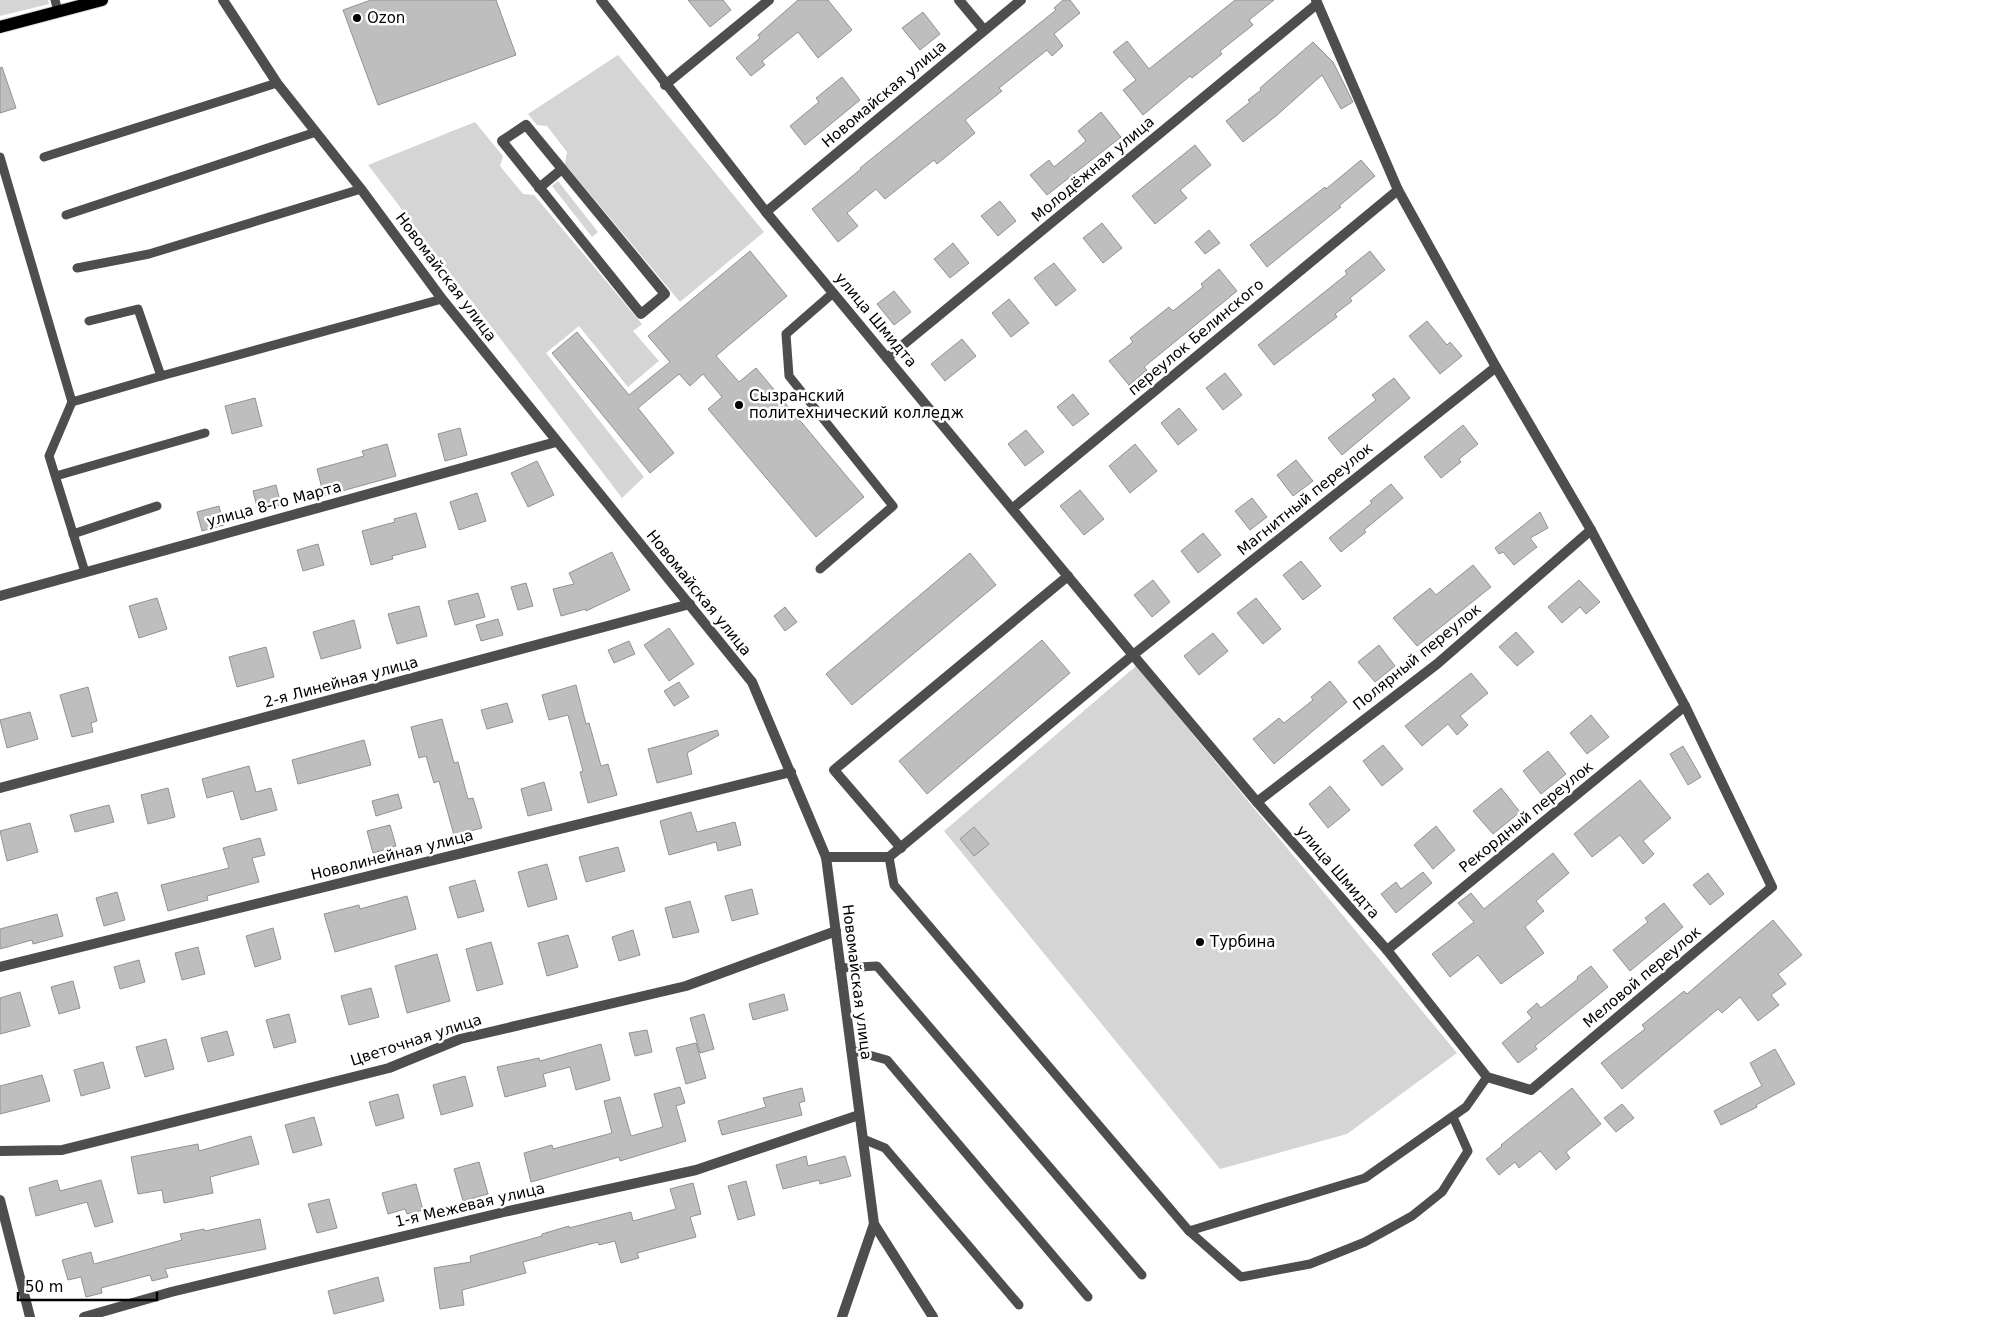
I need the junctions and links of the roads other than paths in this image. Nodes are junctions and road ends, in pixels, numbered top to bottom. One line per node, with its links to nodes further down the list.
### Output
1 (102, 0): 8 (main road)
2 (224, 0): 11 (street, Новомайская улица)
3 (600, 0): 12 (street, улица Шмидта)
4 (769, 0): 12 (street)
5 (959, 0): 10 (street)
6 (1020, 0): 10 (street, Новомайская улица)
7 (1317, 2): 19 (street); 26 (street, Молодёжная улица)
8 (57, 6): 9 (main road)
9 (0, 26)
10 (984, 30): 20 (street, Новомайская улица)
11 (277, 83): 13 (street, Новомайская улица); 15 (lane)
12 (665, 84): 20 (street, улица Шмидта)
13 (316, 132): 18 (street, Новомайская улица); 21 (lane)
14 (0, 157): 29 (lane)
15 (44, 157)
16 (562, 169): 17 (street); 17 (street); 17 (street)
17 (539, 188)
18 (361, 189): 22 (lane); 24 (street, Новомайская улица)
19 (1398, 190): 27 (street); 34 (street, переулок Белинского)
20 (766, 212): 23 (street, улица Шмидта)
21 (66, 215)
22 (77, 268)
23 (833, 293): 26 (street, улица Шмидта); 37 (lane)
24 (442, 299): 28 (lane); 31 (street, Новомайская улица)
25 (90, 321): 28 (lane)
26 (887, 358): 34 (street, улица Шмидта)
27 (1496, 367): 35 (street); 42 (street, Магнитный переулок)
28 (161, 376): 29 (lane)
29 (72, 402): 32 (lane)
30 (205, 433): 32 (lane)
31 (556, 442): 38 (street, улица 8-го Марта); 41 (street, Новомайская улица)
32 (56, 476): 36 (lane)
33 (156, 506): 36 (lane)
34 (1013, 508): 39 (street, улица Шмидта)
35 (1592, 530): 43 (street); 46 (street, Полярный переулок)
36 (73, 534): 38 (lane)
37 (820, 569)
38 (85, 572): 40 (street, улица 8-го Марта)
39 (1068, 576): 42 (street, улица Шмидта); 47 (street)
40 (0, 596)
41 (690, 604): 44 (street, Новомайская улица); 45 (street, 2-я Линейная улица)
42 (1134, 656): 46 (street, улица Шмидта); 47 (street)
43 (1685, 706): 51 (street, Рекордный переулок); 55 (street, Меловой переулок)
44 (791, 772): 48 (street, Новомайская улица); 52 (street, Новолинейная улица)
45 (0, 788)
46 (1257, 802): 51 (street, улица Шмидта)
47 (901, 848): 49 (street)
48 (826, 856): 49 (street); 50 (street, Новомайская улица)
49 (890, 857): 62 (lane)
50 (836, 932): 53 (street, Новомайская улица); 59 (street, Цветочная улица)
51 (1387, 950): 55 (street, улица Шмидта)
52 (0, 967)
53 (840, 968): 54 (street, Новомайская улица); 63 (lane)
54 (851, 1050): 56 (street, Новомайская улица); 64 (lane)
55 (1488, 1077): 57 (lane)
56 (860, 1115): 58 (street, Новомайская улица); 67 (street, 1-я Межевая улица)
57 (1452, 1117): 62 (lane); 62 (lane)
58 (863, 1139): 61 (street, Новомайская улица); 65 (lane)
59 (0, 1151)
60 (0, 1200): 66 (street)
61 (874, 1224): 68 (street, Новомайская улица); 69 (street)
62 (1189, 1231)
63 (1142, 1275)
64 (1088, 1297)
65 (1019, 1304)
66 (30, 1317)
67 (84, 1317)
68 (842, 1317)
69 (933, 1317)

